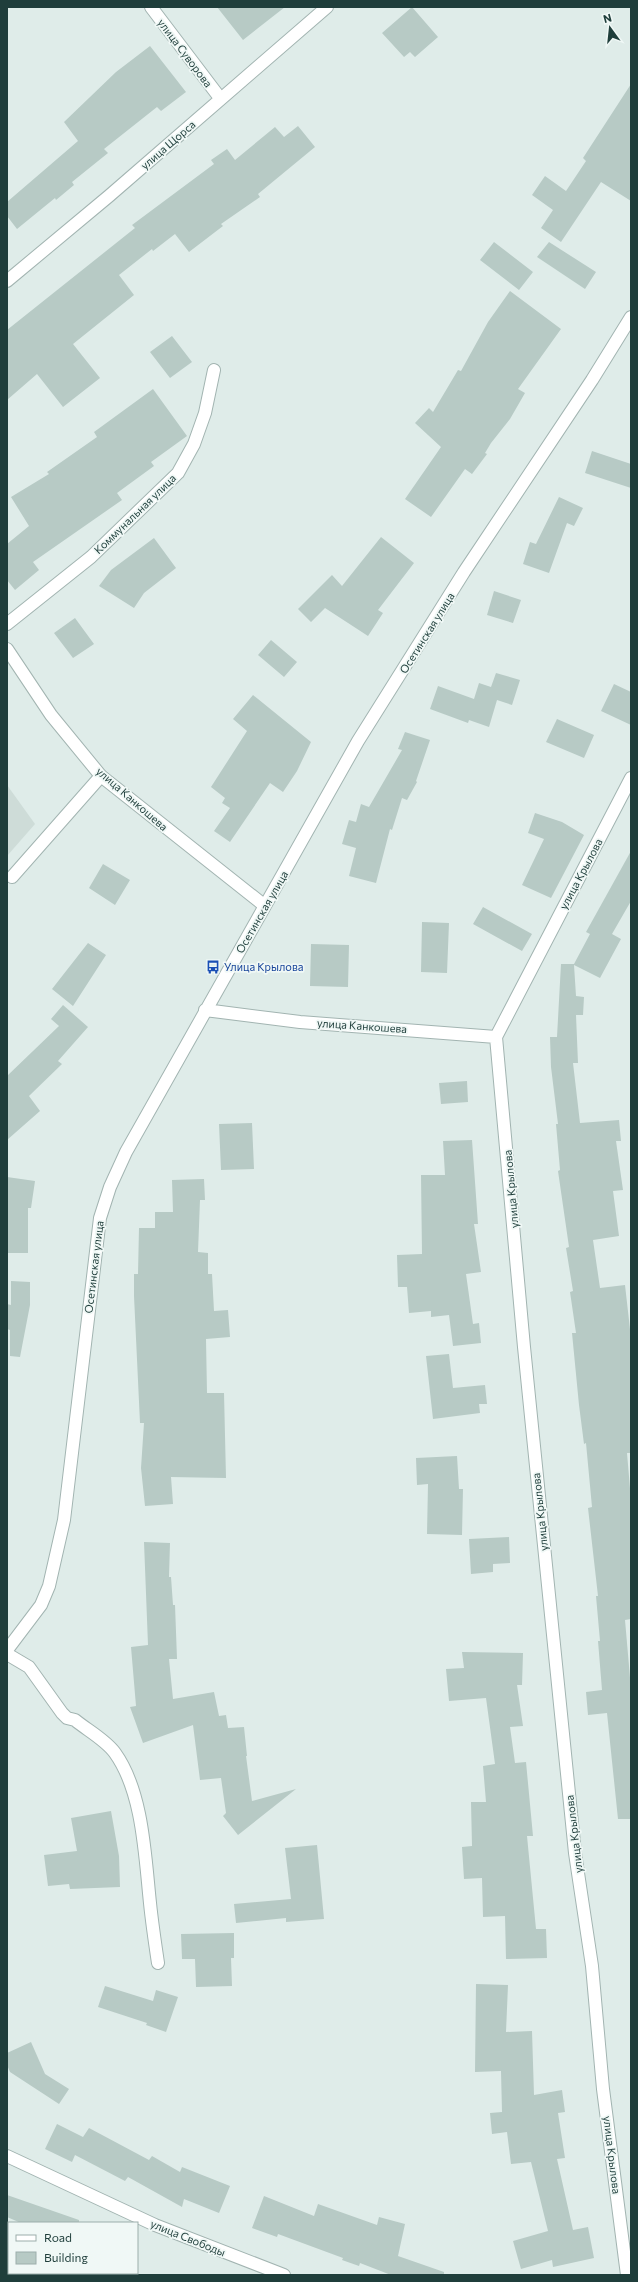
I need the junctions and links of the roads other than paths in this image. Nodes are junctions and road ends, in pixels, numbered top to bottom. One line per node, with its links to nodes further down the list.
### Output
1 (151, 7): 3 (street, улица Суворова)
2 (327, 7): 3 (street, улица Щорса)
3 (220, 98): 4 (street, улица Щорса)
4 (7, 281)
5 (631, 317): 12 (street, Осетинская улица)
6 (214, 370): 7 (street, Коммунальная улица)
7 (7, 624)
8 (7, 649): 9 (street, улица Канкошева)
9 (101, 776): 11 (street); 12 (street, улица Канкошева)
10 (631, 778): 14 (street, улица Крылова)
11 (12, 877)
12 (265, 906): 13 (street, Осетинская улица)
13 (205, 1010): 14 (street, улица Канкошева); 15 (street, Осетинская улица)
14 (496, 1037): 20 (street, улица Крылова)
15 (7, 1650)
16 (7, 1654): 17 (street)
17 (158, 1963)
18 (7, 2156): 19 (street, улица Свободы)
19 (284, 2275)
20 (627, 2275)

